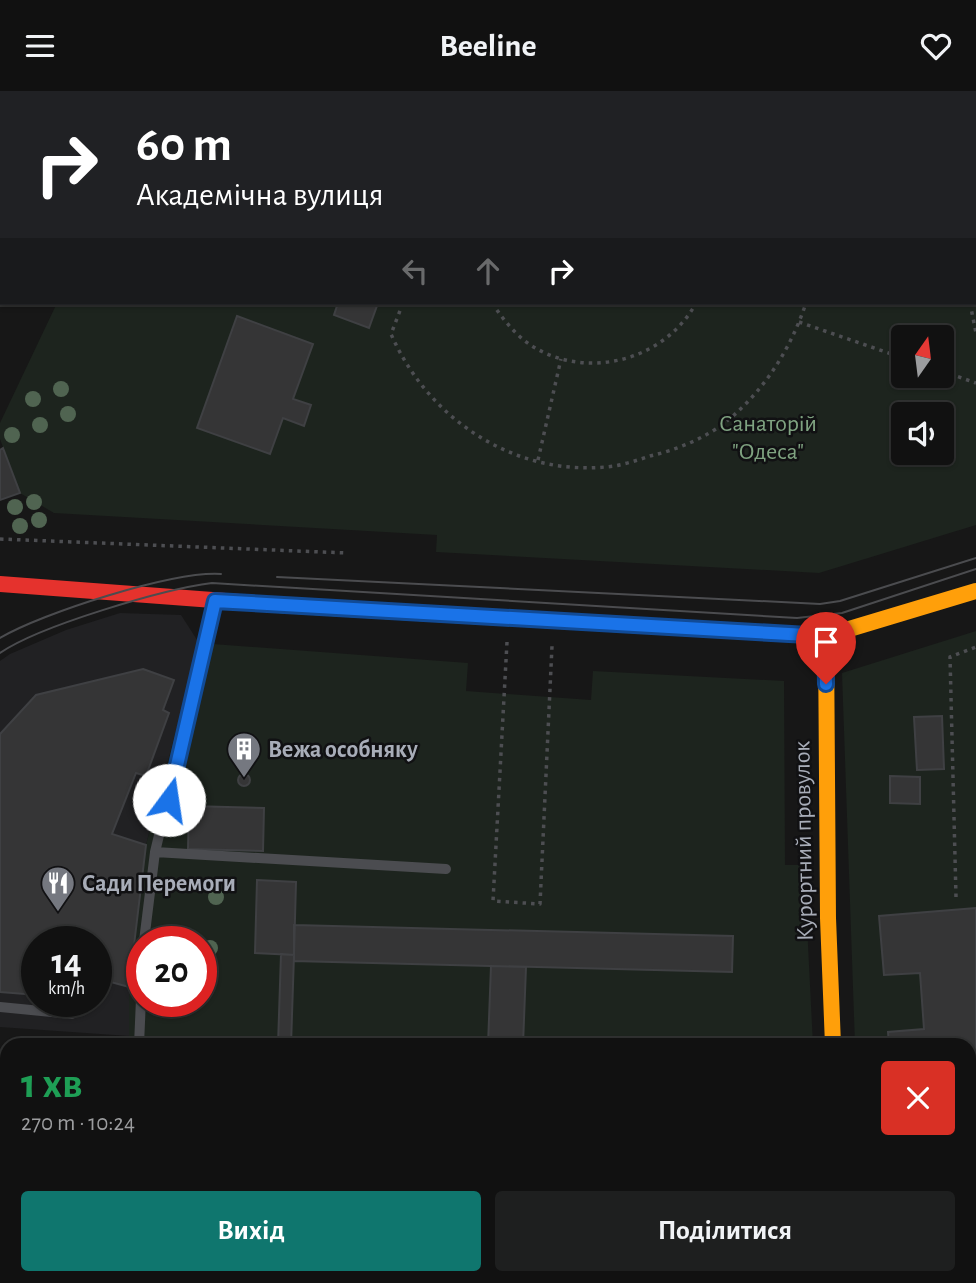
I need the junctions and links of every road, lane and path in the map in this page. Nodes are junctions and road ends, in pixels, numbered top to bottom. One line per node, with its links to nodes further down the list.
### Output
1 (403, 305): 12 (path)
2 (493, 305): 9 (path)
3 (695, 305): 9 (path)
4 (805, 305): 6 (path)
5 (970, 305): 7 (path)
6 (799, 322): 8 (path); 12 (path)
7 (976, 333)
8 (891, 354)
9 (561, 359): 12 (path)
10 (954, 375): 11 (path)
11 (976, 383)
12 (538, 460)
13 (0, 539): 14 (path)
14 (346, 553)
15 (0, 584): 17 (street)
16 (976, 591): 18 (street)
17 (215, 601): 18 (street); 22 (lane)
18 (825, 636): 30 (street, Курортний провулок)
19 (507, 642): 20 (path)
20 (552, 646)
21 (976, 647): 24 (path)
22 (155, 852): 23 (lane); 25 (lane)
23 (446, 869)
24 (956, 897)
25 (146, 926)
26 (0, 1007): 27 (lane)
27 (21, 1009)
28 (140, 1017): 29 (lane)
29 (139, 1038)
30 (832, 1038)

